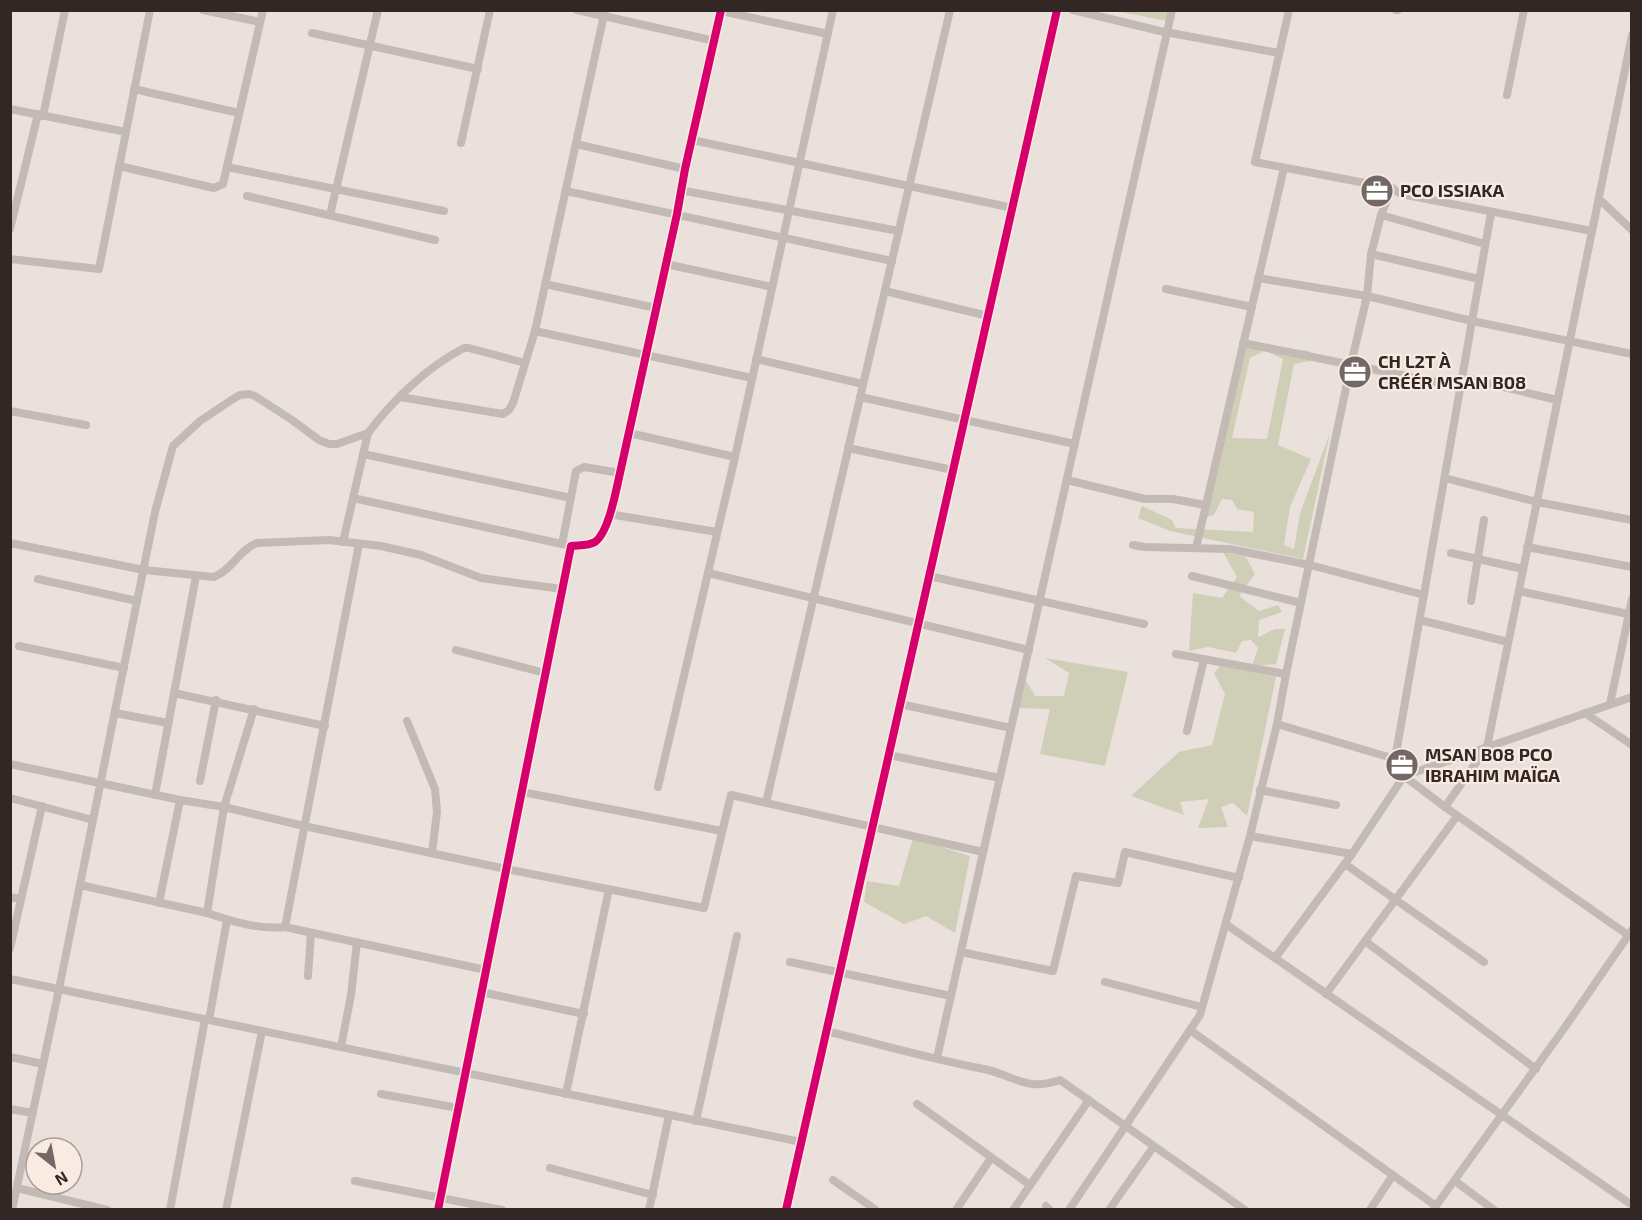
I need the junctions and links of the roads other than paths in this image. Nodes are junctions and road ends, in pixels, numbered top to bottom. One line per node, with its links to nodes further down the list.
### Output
1 (65, 10): 30 (street)
2 (150, 10): 26 (street)
3 (203, 10): 17 (street)
4 (263, 10): 17 (street)
5 (378, 10): 23 (street)
6 (490, 10): 25 (street)
7 (577, 10): 16 (street)
8 (833, 10): 20 (street)
9 (950, 10): 40 (street)
10 (1058, 10): 47 (street)
11 (1073, 10): 18 (street)
12 (1172, 10): 18 (street)
13 (1289, 10): 24 (street)
14 (1524, 10): 27 (street)
15 (721, 11): 20 (street); 22 (street)
16 (604, 13): 22 (street); 34 (street)
17 (260, 22): 29 (street)
18 (1167, 32): 24 (street); 96 (street)
19 (312, 33): 23 (street)
20 (828, 34): 35 (street)
21 (1632, 35): 46 (street)
22 (715, 41): 32 (street)
23 (369, 46): 25 (street); 42 (street)
24 (1279, 53): 38 (street)
25 (478, 69): 33 (street)
26 (134, 90): 29 (street); 31 (street)
27 (1507, 95)
28 (10, 109): 30 (street)
29 (239, 113): 37 (street)
30 (40, 115): 31 (street); 54 (street)
31 (126, 132): 36 (street)
32 (692, 140): 35 (street); 39 (street)
33 (461, 143)
34 (576, 144): 39 (street); 44 (street)
35 (800, 163): 40 (street); 48 (street)
36 (119, 166): 37 (street); 62 (street)
37 (227, 167): 42 (street)
38 (1284, 168): 41 (street); 65 (street)
39 (685, 169): 43 (street)
40 (909, 186): 47 (street); 56 (street)
41 (1392, 188): 50 (street); 53 (street)
42 (336, 189): 49 (street); 52 (street)
43 (680, 190): 48 (street); 51 (street)
44 (566, 191): 51 (street); 67 (street)
45 (247, 196): 52 (street)
46 (1599, 199): 55 (street); 57 (street)
47 (1013, 208): 74 (street)
48 (789, 210): 56 (street); 58 (street)
49 (444, 211)
50 (1491, 213): 57 (street); 60 (street)
51 (677, 214): 58 (street); 64 (street)
52 (330, 215): 59 (street)
53 (1381, 215): 60 (street); 61 (street)
54 (11, 227)
55 (1632, 230)
56 (898, 231): 63 (street)
57 (1592, 231): 77 (street)
58 (783, 237): 63 (street); 68 (street)
59 (435, 240)
60 (1485, 244): 66 (street)
61 (1371, 254): 66 (street); 71 (street)
62 (10, 259)
63 (892, 261): 70 (street)
64 (666, 264): 68 (street); 73 (street)
65 (1258, 278): 71 (street); 72 (street)
66 (1479, 279): 75 (street)
67 (545, 284): 73 (street); 76 (street)
68 (772, 287): 81 (street)
69 (1166, 289): 72 (street)
70 (885, 291): 74 (street); 86 (street)
71 (1367, 296): 75 (street); 83 (street)
72 (1252, 307): 78 (street)
73 (656, 308): 80 (street)
74 (988, 316): 92 (street)
75 (1472, 321): 77 (street); 84 (street)
76 (535, 332): 80 (street); 82 (street)
77 (1569, 342): 79 (street); 90 (street)
78 (1243, 343): 83 (street); 107 (street)
79 (1632, 354)
80 (646, 355): 85 (street); 95 (street)
81 (756, 359): 85 (street); 86 (street)
82 (525, 363): 88 (street); 88 (street)
83 (1351, 364): 87 (street); 122 (street)
84 (1462, 377): 87 (street); 90 (street)
85 (752, 378): 99 (street)
86 (863, 384): 89 (street)
87 (1461, 387): 102 (street)
88 (400, 397): 94 (street)
89 (860, 397): 92 (street); 97 (street)
90 (1557, 400): 106 (street)
91 (10, 411): 93 (street)
92 (965, 420): 96 (street); 100 (street)
93 (86, 425)
94 (368, 433): 98 (street); 125 (street)
95 (629, 433): 99 (street); 101 (street)
96 (1075, 444): 103 (street)
97 (848, 448): 100 (street); 134 (street)
98 (363, 454): 104 (street); 105 (street)
99 (735, 457): 111 (street)
100 (953, 470): 128 (street)
101 (620, 473): 105 (street); 108 (street)
102 (1445, 478): 106 (street); 133 (street)
103 (1067, 480): 107 (street); 137 (street)
104 (353, 498): 112 (street); 115 (street)
105 (571, 498): 115 (street)
106 (1537, 501): 110 (street); 118 (street)
107 (1205, 505): 119 (street)
108 (609, 514): 111 (street); 117 (street)
109 (1484, 520): 121 (street)
110 (1632, 520)
111 (717, 532): 126 (street)
112 (343, 542): 114 (street); 127 (street)
113 (10, 543): 125 (street)
114 (359, 544): 131 (street); 163 (street)
115 (562, 544): 117 (street)
116 (1133, 544): 119 (street)
117 (571, 546): 131 (street)
118 (1527, 547): 123 (street); 124 (street)
119 (1196, 548): 122 (street)
120 (1451, 553): 121 (street)
121 (1479, 559): 124 (street); 136 (street)
122 (1310, 565): 133 (street); 138 (street)
123 (1632, 567)
124 (1523, 569): 132 (street)
125 (144, 570): 127 (street); 135 (street)
126 (708, 573): 134 (street); 175 (street)
127 (196, 576): 152 (street)
128 (929, 576): 137 (street); 141 (street)
129 (1192, 576): 138 (street)
130 (38, 579): 135 (street)
131 (562, 589): 150 (street)
132 (1519, 591): 139 (street); 143 (street)
133 (1424, 595): 140 (street)
134 (813, 598): 141 (street); 181 (street)
135 (137, 601): 149 (street)
136 (1471, 601)
137 (1040, 602): 142 (street); 146 (street)
138 (1301, 603): 151 (street)
139 (1630, 606): 156 (street)
140 (1420, 620): 143 (street); 169 (street)
141 (918, 624): 146 (street); 155 (street)
142 (1144, 624)
143 (1508, 642): 167 (street)
144 (19, 646): 149 (street)
145 (456, 650): 150 (street)
146 (1029, 650): 164 (street)
147 (1176, 654): 148 (street)
148 (1204, 659): 151 (street); 165 (street)
149 (124, 668): 159 (street)
150 (545, 673): 177 (street)
151 (1286, 674): 162 (street)
152 (174, 693): 154 (street); 161 (street)
153 (1632, 697): 156 (street)
154 (216, 700): 157 (street); 173 (street)
155 (900, 704): 164 (street); 168 (street)
156 (1610, 704): 158 (street)
157 (254, 709): 163 (street); 184 (street)
158 (1585, 712): 166 (street); 167 (street)
159 (115, 713): 161 (street); 174 (street)
160 (407, 721): 193 (street)
161 (168, 723): 178 (street)
162 (1277, 724): 169 (street); 176 (street)
163 (325, 726): 188 (street)
164 (1011, 728): 172 (street)
165 (1186, 731)
166 (1632, 745)
167 (1487, 747): 171 (street); 185 (street)
168 (889, 755): 172 (street); 189 (street)
169 (1395, 759): 171 (street)
170 (10, 764): 174 (street)
171 (1404, 776): 185 (street); 194 (street)
172 (1000, 778): 192 (street)
173 (200, 781)
174 (101, 783): 178 (street); 187 (street)
175 (658, 788)
176 (1260, 790): 182 (street); 191 (street)
177 (522, 792): 190 (street); 196 (street)
178 (155, 795): 180 (street)
179 (10, 798): 183 (street)
180 (180, 800): 184 (street); 203 (street)
181 (766, 803): 189 (street); 190 (street)
182 (1336, 805)
183 (42, 806): 187 (street); 201 (street)
184 (224, 807): 188 (street); 204 (street)
185 (1445, 807): 186 (street)
186 (1457, 816): 202 (street); 208 (street)
187 (93, 820): 198 (street)
188 (304, 826): 193 (street); 207 (street)
189 (872, 827): 192 (street); 219 (street)
190 (722, 831): 199 (street)
191 (1250, 836): 194 (street); 197 (street)
192 (983, 852): 214 (street)
193 (432, 854): 196 (street)
194 (1352, 854): 195 (street)
195 (1345, 864): 202 (street); 215 (street)
196 (506, 869): 199 (street); 218 (street)
197 (1239, 878): 206 (street); 214 (street)
198 (80, 885): 203 (street); 223 (street)
199 (609, 890): 228 (street)
200 (10, 897): 201 (street)
201 (21, 899): 213 (street)
202 (1395, 900): 211 (street); 217 (street)
203 (159, 903): 204 (street)
204 (207, 913): 205 (street)
205 (227, 920): 207 (street); 229 (street)
206 (1227, 924): 215 (street); 227 (street)
207 (285, 927): 209 (street)
208 (1630, 932): 237 (street)
209 (311, 933): 212 (street); 220 (street)
210 (737, 936): 248 (street)
211 (1365, 941): 225 (street); 237 (street)
212 (357, 942): 218 (street); 233 (street)
213 (11, 946)
214 (961, 952): 226 (street)
215 (1275, 958): 225 (street)
216 (790, 962): 219 (street)
217 (1484, 962)
218 (486, 970): 224 (street)
219 (839, 972): 226 (street); 232 (street)
220 (308, 976)
221 (10, 979): 223 (street)
222 (1105, 982): 227 (street)
223 (59, 989): 229 (street); 236 (street)
224 (482, 992): 228 (street); 238 (street)
225 (1326, 994): 247 (street)
226 (951, 996): 235 (street)
227 (1203, 1007): 230 (street)
228 (584, 1014): 240 (street)
229 (207, 1019): 231 (street); 266 (street)
230 (1190, 1030): 249 (street); 254 (street)
231 (262, 1031): 233 (street); 267 (street)
232 (826, 1031): 235 (street); 250 (street)
233 (341, 1047): 238 (street)
234 (10, 1057): 236 (street)
235 (937, 1058): 241 (street)
236 (44, 1064): 245 (street)
237 (1536, 1069): 247 (street)
238 (465, 1073): 240 (street); 243 (street)
239 (381, 1094): 243 (street)
240 (567, 1094): 246 (street)
241 (1089, 1100): 249 (street); 258 (street)
242 (917, 1104): 252 (street)
243 (458, 1108): 261 (street)
244 (10, 1109): 245 (street)
245 (33, 1113): 259 (street)
246 (669, 1115): 248 (street); 260 (street)
247 (1502, 1116): 256 (street); 262 (street)
248 (696, 1120): 250 (street)
249 (1125, 1126): 251 (street); 275 (street)
250 (801, 1142): 271 (street)
251 (1154, 1146): 276 (street); 277 (street)
252 (992, 1158): 258 (street); 273 (street)
253 (550, 1168): 260 (street)
254 (1393, 1175): 263 (street); 278 (street)
255 (833, 1180): 272 (street)
256 (1455, 1180): 263 (street); 279 (street)
257 (355, 1181): 261 (street)
258 (1030, 1185): 274 (street)
259 (17, 1188): 264 (street); 265 (street)
260 (652, 1195): 270 (street)
261 (440, 1197): 268 (street); 269 (street)
262 (1632, 1205)
263 (1435, 1208)
264 (12, 1209)
265 (107, 1209)
266 (170, 1209)
267 (226, 1209)
268 (438, 1209)
269 (502, 1209)
270 (649, 1209)
271 (786, 1209)
272 (876, 1209)
273 (956, 1209)
274 (1013, 1209)
275 (1069, 1209)
276 (1109, 1209)
277 (1245, 1209)
278 (1370, 1209)
279 (1494, 1209)

